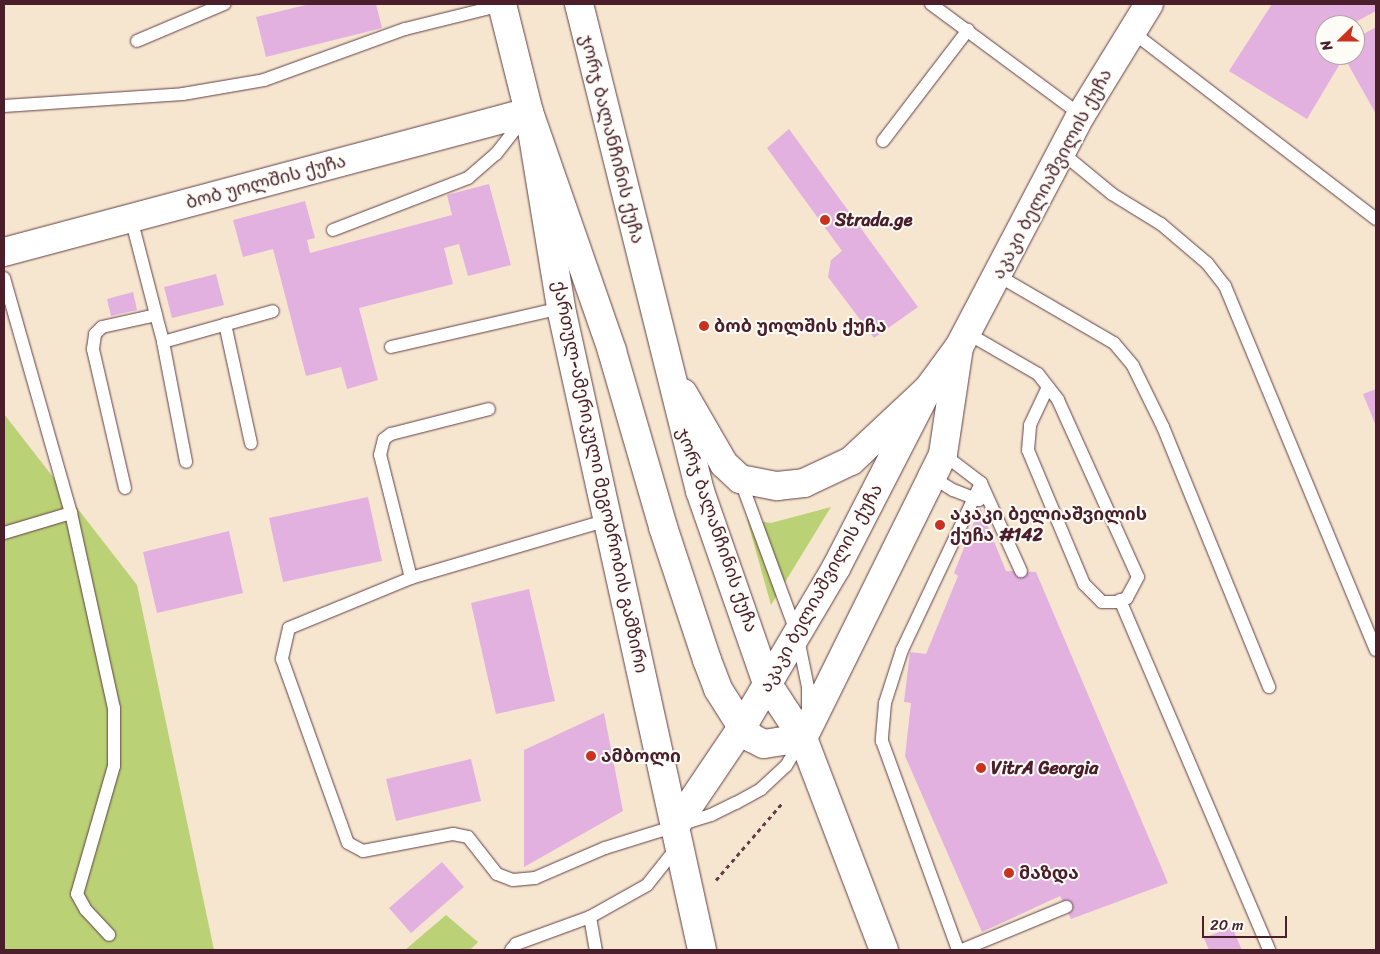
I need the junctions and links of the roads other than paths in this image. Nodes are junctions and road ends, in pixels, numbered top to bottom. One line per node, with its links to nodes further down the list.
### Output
1 (224, 4): 8 (lane)
2 (579, 4): 27 (main road, ჯორჯ ბალანჩინის ქუჩა)
3 (931, 4): 6 (lane)
4 (1149, 4): 7 (main road, აკაკი ბელიაშვილის ქუჩა)
5 (502, 5): 9 (lane); 10 (main road, ქართულ-ამერიკული მეგობრობის გამზირი)
6 (968, 30): 11 (lane); 12 (lane)
7 (1131, 31): 11 (main road, აკაკი ბელიაშვილის ქუჩა); 15 (lane)
8 (137, 41)
9 (4, 106)
10 (529, 112): 14 (main road, ბობ უოლშის ქუჩა); 16 (lane); 20 (main road, ქართულ-ამერიკული მეგობრობის გამზირი); 49 (main road)
11 (1081, 115): 13 (main road, აკაკი ბელიაშვილის ქუჩა)
12 (883, 141)
13 (1061, 152): 18 (main road, აკაკი ბელიაშვილის ქუჩა); 46 (lane)
14 (131, 218): 17 (main road, ბობ უოლშის ქუჩა); 22 (lane)
15 (1376, 219)
16 (333, 230)
17 (4, 252)
18 (997, 276): 24 (main road, აკაკი ბელიაშვილის ქუჩა); 48 (lane)
19 (4, 278): 39 (lane)
20 (561, 308): 26 (lane); 40 (main road, ქართულ-ამერიკული მეგობრობის გამზირი)
21 (273, 310): 23 (lane)
22 (156, 315): 25 (lane); 36 (lane)
23 (225, 324): 25 (lane); 31 (lane)
24 (963, 340): 28 (lane); 29 (main road, აკაკი ბელიაშვილის ქუჩა); 33 (main road, აკაკი ბელიაშვილის ქუჩა)
25 (163, 342): 32 (lane)
26 (391, 348)
27 (667, 366): 34 (main road); 47 (main road, ჯორჯ ბალანჩინის ქუჩა)
28 (1048, 387): 44 (lane); 44 (lane)
29 (928, 389): 34 (main road); 45 (main road, აკაკი ბელიაშვილის ქუჩა)
30 (488, 409): 43 (lane)
31 (251, 443)
32 (186, 462)
33 (938, 466): 35 (lane); 37 (lane); 50 (main road, აკაკი ბელიაშვილის ქუჩა)
34 (740, 479): 45 (lane)
35 (981, 483): 37 (lane); 38 (lane)
36 (125, 488)
37 (972, 499): 38 (lane); 59 (lane)
38 (989, 501): 42 (lane)
39 (71, 513): 41 (lane); 54 (lane)
40 (608, 520): 43 (lane); 51 (main road, ქართულ-ამერიკული მეგობრობის გამზირი)
41 (4, 533)
42 (1021, 571)
43 (411, 578): 51 (lane)
44 (1120, 600): 61 (lane)
45 (797, 634): 47 (main road, აკაკი ბელიაშვილის ქუჩა); 50 (lane)
46 (1376, 650)
47 (767, 684): 49 (main road, აკაკი ბელიაშვილის ქუჩა); 50 (main road, ჯორჯ ბალანჩინის ქუჩა)
48 (1269, 687)
49 (742, 727): 50 (main road); 51 (main road, აკაკი ბელიაშვილის ქუჩა)
50 (803, 738): 51 (lane); 58 (main road, ჯორჯ ბალანჩინის ქუჩა)
51 (677, 835): 53 (lane); 57 (main road, ქართულ-ამერიკული მეგობრობის გამზირი)
52 (1066, 907): 60 (lane)
53 (590, 917): 55 (lane); 56 (lane)
54 (109, 935)
55 (511, 950)
56 (595, 950)
57 (702, 950)
58 (884, 950)
59 (958, 950)
60 (962, 950)
61 (1269, 950)

